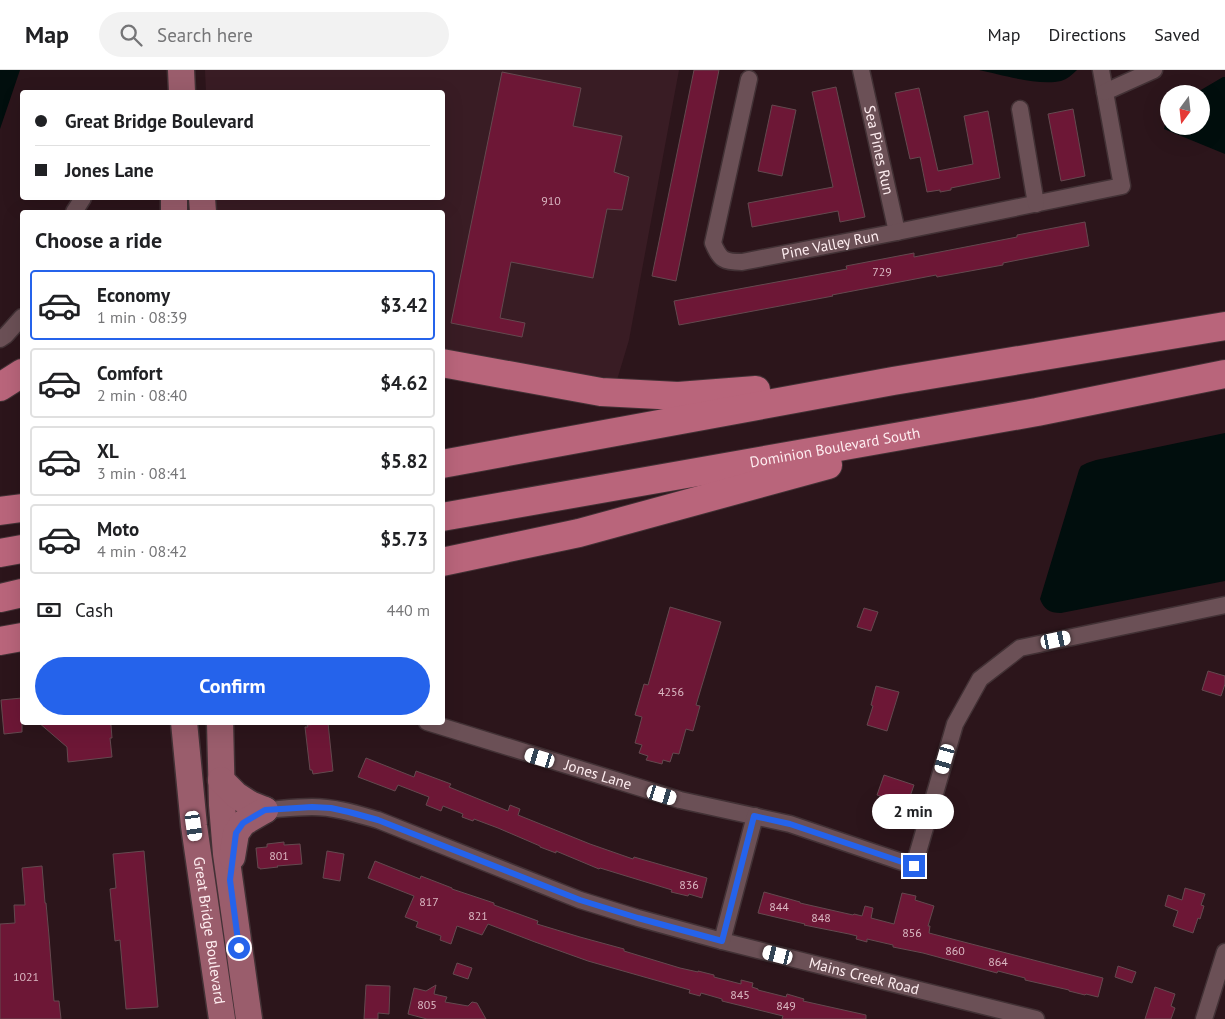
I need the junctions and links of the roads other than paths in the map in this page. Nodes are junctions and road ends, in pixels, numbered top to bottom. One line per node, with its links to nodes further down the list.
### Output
1 (181, 70): 6 (main road)
2 (861, 70): 10 (street, Sea Pines Run)
3 (1101, 70): 7 (street)
4 (1154, 70): 7 (street)
5 (749, 79): 10 (street, Pine Valley Run)
6 (182, 90)
7 (1105, 92): 9 (street, Pine Valley Run)
8 (1020, 108): 9 (street)
9 (1036, 204): 10 (street, Pine Valley Run)
10 (898, 232)
11 (20, 319): 13 (street)
12 (1225, 326): 16 (highway)
13 (0, 339)
14 (445, 364): 16 (highway)
15 (1225, 374): 17 (highway, Dominion Boulevard South)
16 (892, 381): 18 (highway)
17 (1038, 412): 21 (highway, Dominion Boulevard South); 26 (highway)
18 (445, 463)
19 (20, 508): 20 (highway)
20 (0, 511)
21 (445, 516)
22 (20, 547): 24 (highway)
23 (20, 548): 25 (highway)
24 (0, 549)
25 (0, 554)
26 (445, 561)
27 (20, 593): 28 (highway)
28 (0, 598)
29 (1225, 605): 37 (street, Jones Lane)
30 (20, 637): 31 (highway)
31 (0, 641)
32 (184, 725): 38 (main road, Great Bridge Boulevard)
33 (220, 725): 35 (main road, Great Bridge Boulevard)
34 (437, 725): 37 (street, Jones Lane)
35 (222, 780): 36 (main road); 38 (main road); 39 (main road, Great Bridge Boulevard)
36 (265, 810): 39 (main road); 41 (street, Mains Creek Road)
37 (754, 816): 41 (street)
38 (194, 826): 40 (main road); 44 (main road, Great Bridge Boulevard)
39 (230, 880): 40 (main road, Great Bridge Boulevard)
40 (237, 929): 43 (main road, Great Bridge Boulevard)
41 (722, 941): 46 (street, Mains Creek Road)
42 (1225, 952): 47 (street)
43 (243, 973): 44 (main road); 45 (main road, Great Bridge Boulevard)
44 (220, 1011)
45 (249, 1019)
46 (1036, 1019)
47 (1204, 1019)

